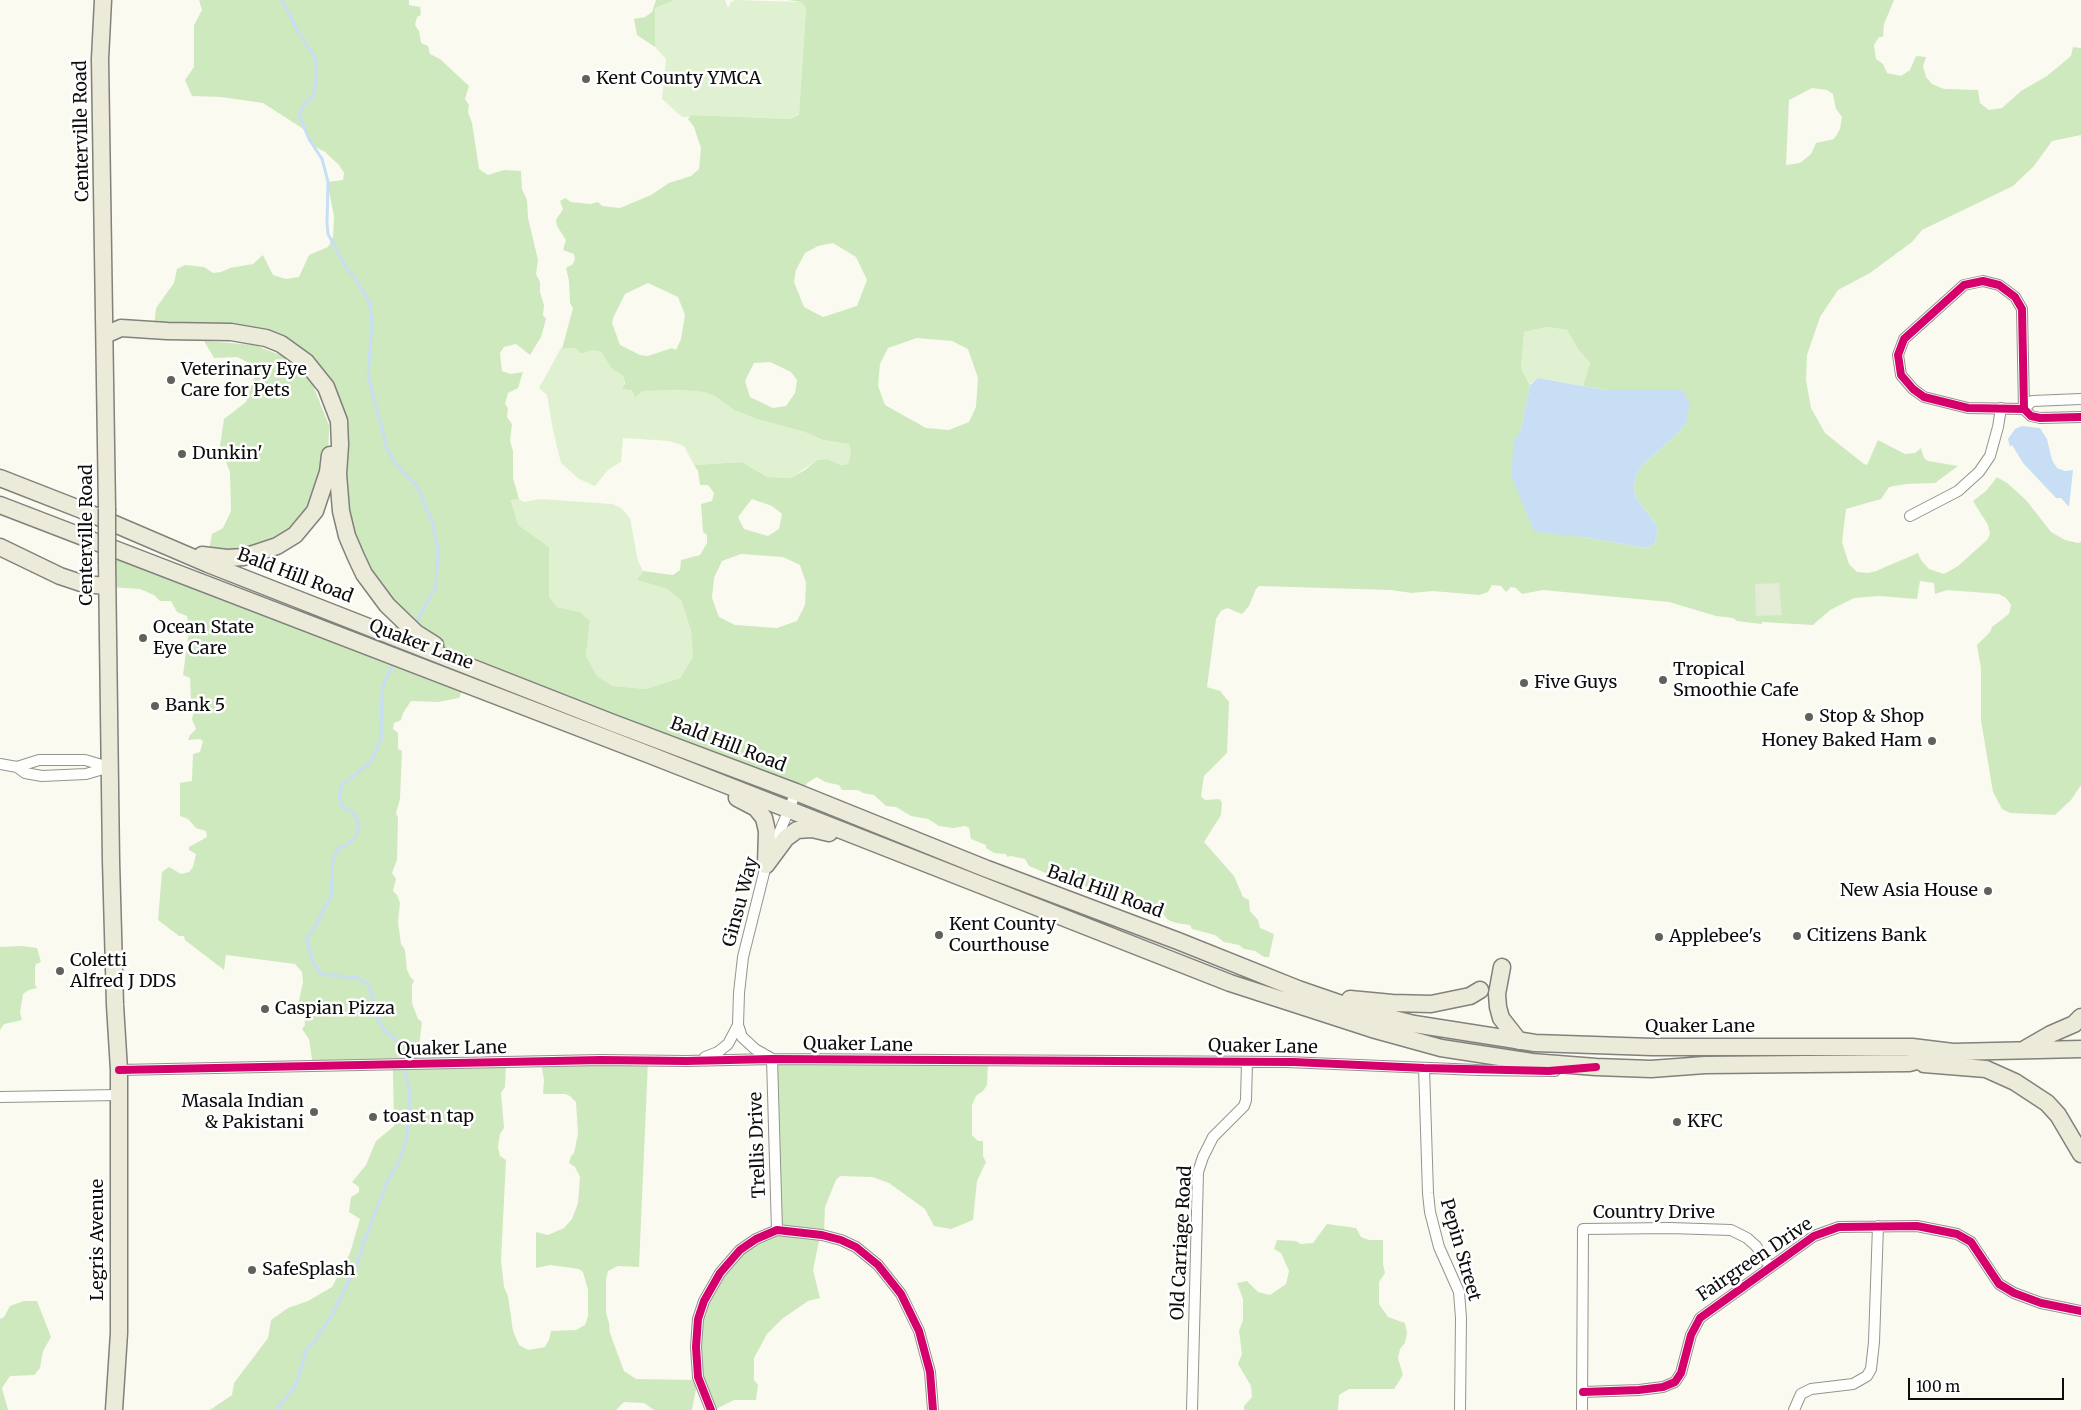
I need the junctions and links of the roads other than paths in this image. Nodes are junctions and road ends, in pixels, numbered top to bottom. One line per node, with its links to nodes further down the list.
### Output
1 (103, 0): 2 (main road, Centerville Road)
2 (105, 335): 11 (main road); 12 (main road, Centerville Road, bridge); 13 (main road)
3 (2081, 399): 5 (street)
4 (2001, 408): 5 (street); 5 (street); 9 (street)
5 (2024, 409): 6 (street)
6 (2081, 417)
7 (0, 478): 11 (main road, Bald Hill Road)
8 (0, 505): 14 (main road, Quaker Lane)
9 (1910, 516)
10 (0, 547): 12 (main road)
11 (182, 553): 13 (main road, Bald Hill Road)
12 (106, 586): 17 (main road, Centerville Road)
13 (479, 670): 18 (main road, Bald Hill Road)
14 (650, 755): 19 (main road, Quaker Lane); 21 (main road)
15 (0, 764): 16 (street)
16 (17, 767): 17 (street); 17 (street)
17 (110, 767): 40 (main road, Centerville Road)
18 (796, 792): 19 (street, Ginsu Way); 24 (main road, Bald Hill Road)
19 (788, 808): 20 (main road, Quaker Lane); 21 (street, Ginsu Way)
20 (878, 844): 21 (main road); 37 (main road, Quaker Lane)
21 (766, 865): 26 (street, Ginsu Way)
22 (1502, 967): 28 (main road)
23 (1480, 990): 24 (main road)
24 (1317, 996): 27 (main road, Bald Hill Road)
25 (2081, 1017): 31 (main road)
26 (738, 1025): 33 (street); 34 (street, Ginsu Way)
27 (1448, 1030): 28 (main road, Quaker Lane)
28 (1519, 1041): 29 (main road, Quaker Lane)
29 (1652, 1046): 32 (main road, Quaker Lane); 39 (main road)
30 (2081, 1049): 31 (main road, Quaker Lane)
31 (2023, 1050): 32 (main road, Quaker Lane)
32 (1953, 1052): 36 (main road, Quaker Lane)
33 (772, 1059): 34 (street, Quaker Lane); 35 (street, Quaker Lane); 45 (street, Trellis Drive)
34 (691, 1061): 40 (street, Quaker Lane)
35 (1247, 1062): 38 (street, Quaker Lane); 52 (street, Old Carriage Road)
36 (1909, 1063): 39 (main road, Quaker Lane); 43 (main road)
37 (1596, 1067): 38 (street, Quaker Lane); 39 (main road, Quaker Lane)
38 (1424, 1068): 53 (street, Pepin Street)
39 (1651, 1068)
40 (119, 1070): 41 (main road, Legris Avenue)
41 (118, 1095): 42 (street); 49 (main road, Legris Avenue)
42 (0, 1097)
43 (2081, 1154)
44 (1878, 1226): 46 (street, Fairgreen Drive); 47 (street, Fairgreen Drive); 55 (street)
45 (777, 1230): 50 (street); 51 (street)
46 (1770, 1267): 48 (street, Fairgreen Drive); 48 (street, Country Drive)
47 (2081, 1311)
48 (1582, 1392): 54 (street, Country Drive)
49 (114, 1410)
50 (711, 1410)
51 (933, 1410)
52 (1192, 1410)
53 (1460, 1410)
54 (1582, 1410)
55 (1794, 1410)

